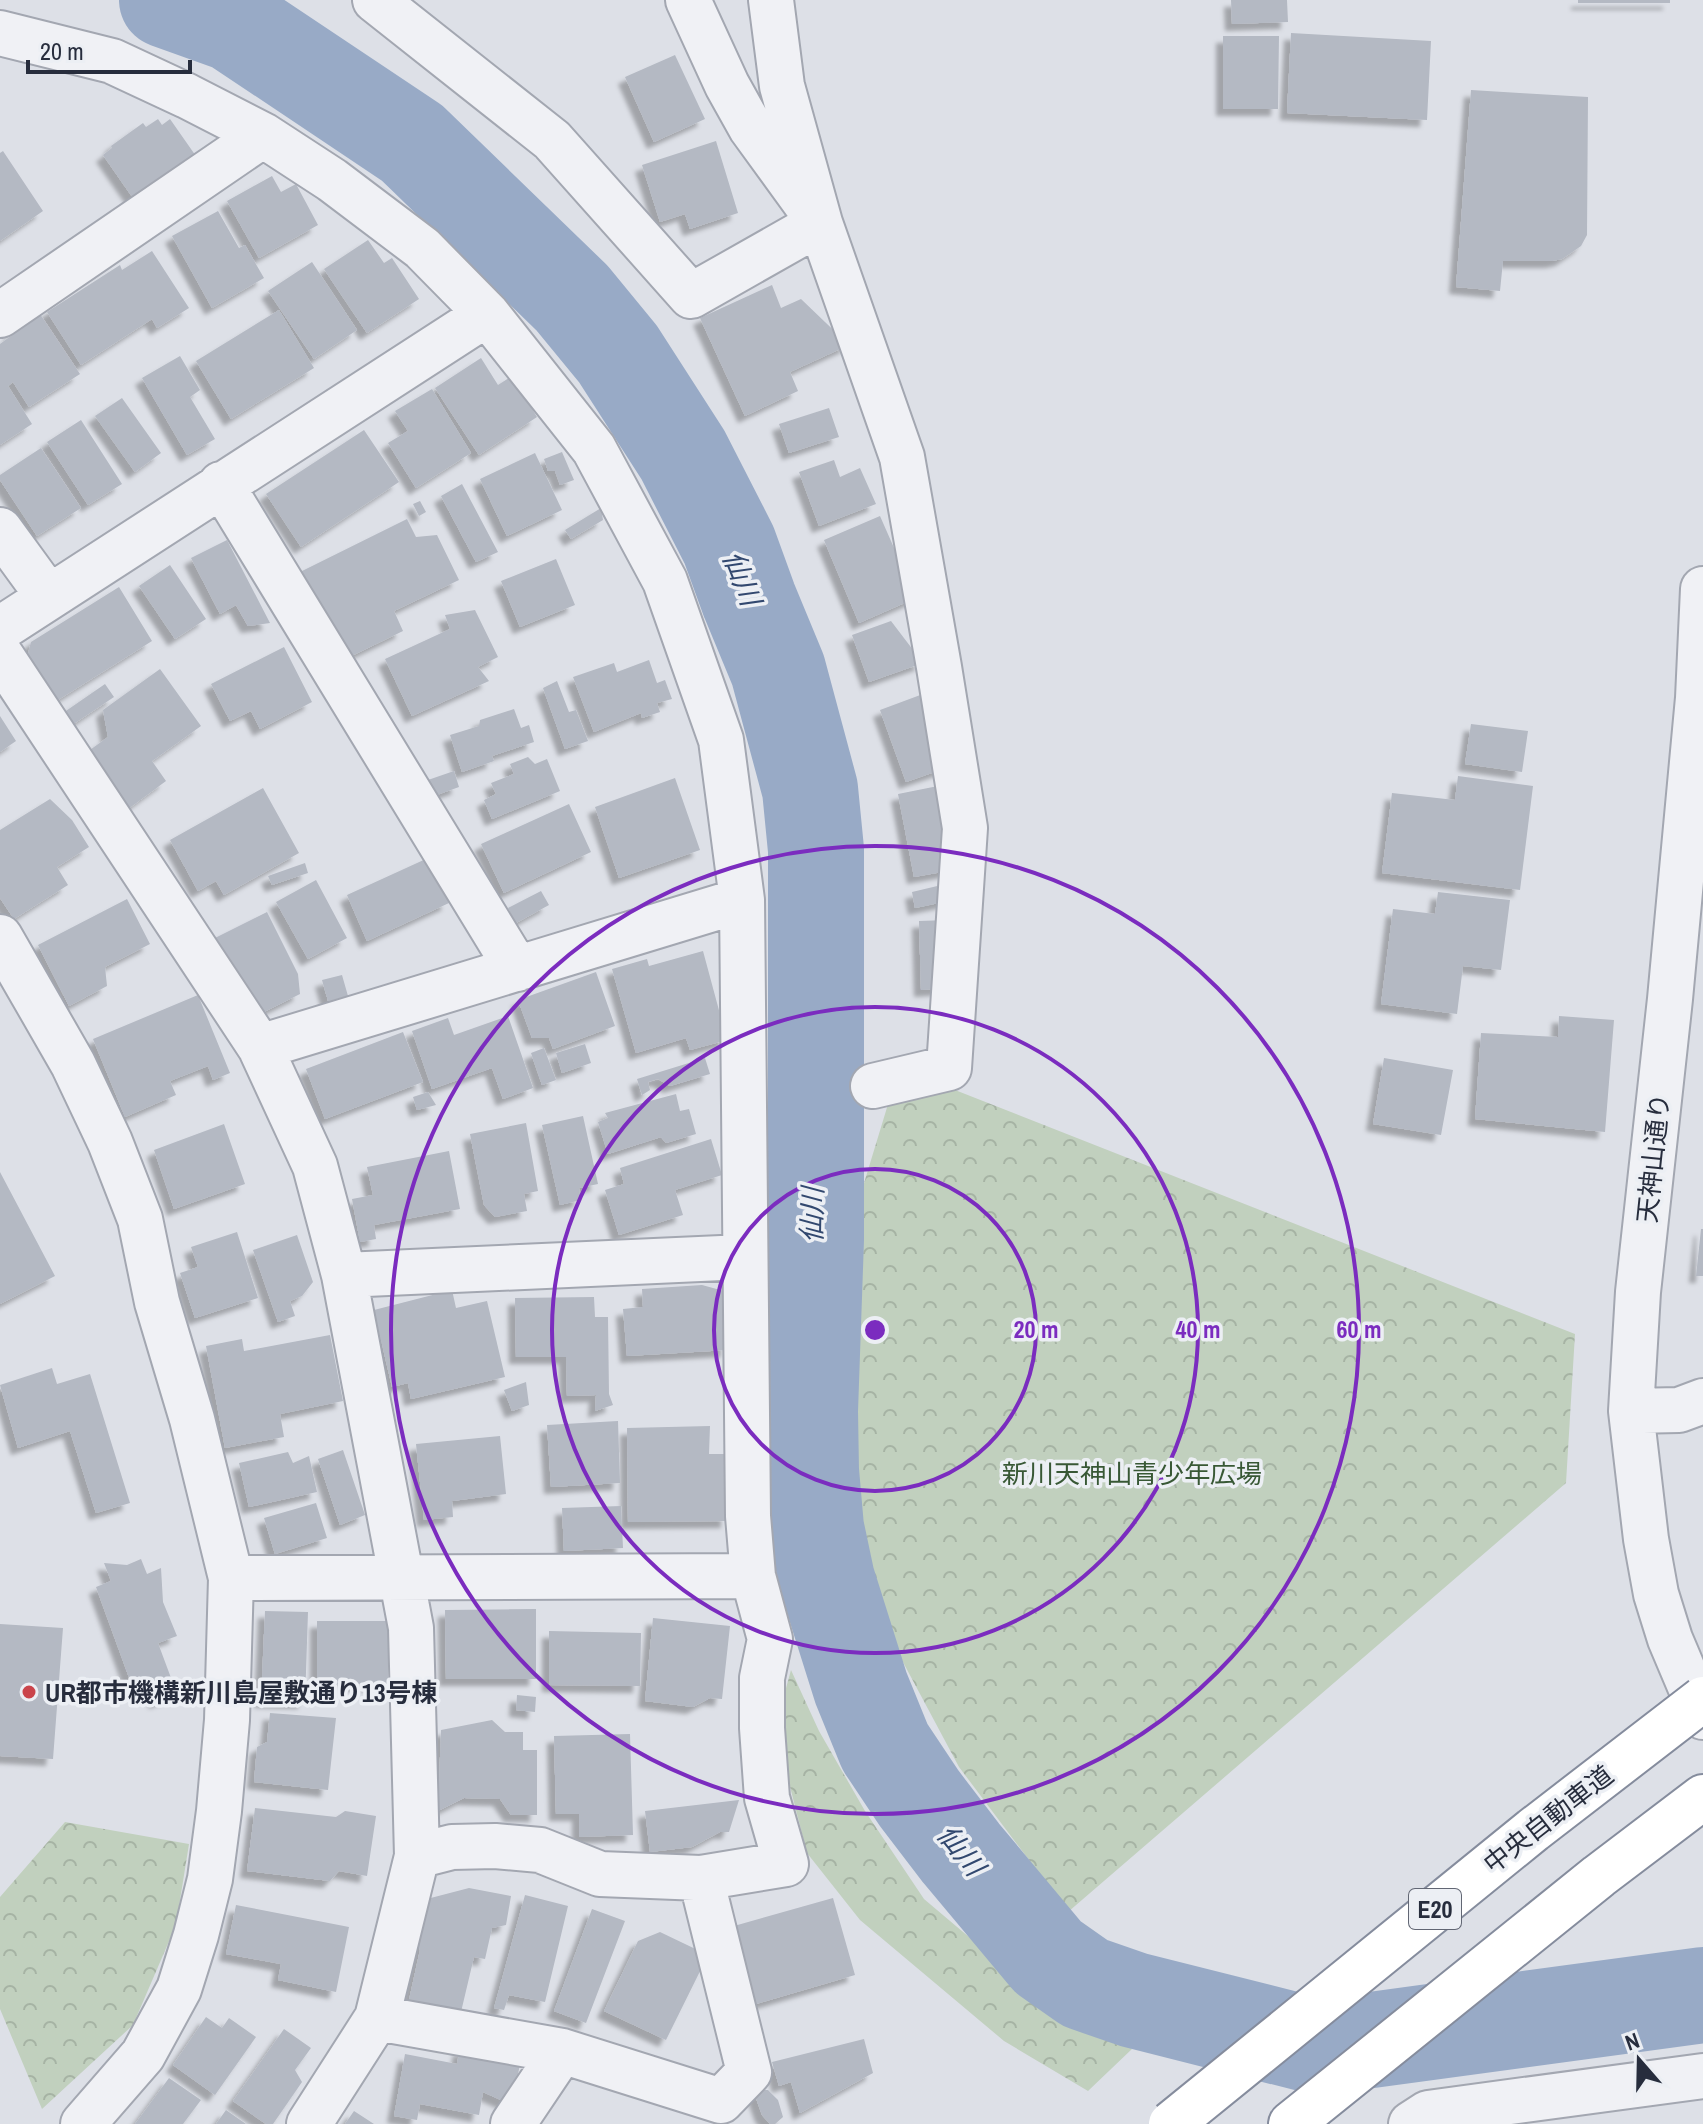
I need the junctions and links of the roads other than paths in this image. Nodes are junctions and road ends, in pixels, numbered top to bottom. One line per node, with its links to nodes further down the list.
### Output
1 (375, 0): 6 (street)
2 (688, 0): 6 (street)
3 (771, 0): 6 (street)
4 (0, 33): 5 (street)
5 (263, 135): 7 (street); 8 (street)
6 (820, 223): 19 (street)
7 (487, 314): 9 (street); 15 (street)
8 (0, 315)
9 (221, 484): 12 (street); 17 (street)
10 (0, 530): 12 (street)
11 (1703, 589): 23 (street, 天神山通り)
12 (48, 596): 13 (street)
13 (0, 629)
14 (0, 654): 18 (street)
15 (742, 900): 17 (street); 20 (street)
16 (0, 937): 25 (street)
17 (517, 969): 18 (street)
18 (260, 1047): 21 (street)
19 (873, 1086)
20 (744, 1257): 21 (street); 24 (street)
21 (344, 1275): 26 (street)
22 (1703, 1401): 23 (street)
23 (1631, 1411): 28 (street, 天神山通り)
24 (753, 1576): 26 (street); 31 (street)
25 (231, 1578): 26 (street); 35 (street)
26 (403, 1578): 30 (street)
27 (1703, 1699): 38 (highway, 中央自動車道 / E20, bridge)
28 (1703, 1717)
29 (1703, 1797): 39 (highway)
30 (417, 1856): 31 (street); 32 (street)
31 (701, 1878): 33 (street)
32 (377, 2018): 33 (street); 36 (street)
33 (562, 2051): 37 (street)
34 (1703, 2076): 40 (street)
35 (86, 2123)
36 (309, 2124)
37 (513, 2124)
38 (1171, 2124)
39 (1291, 2124)
40 (1411, 2124)

